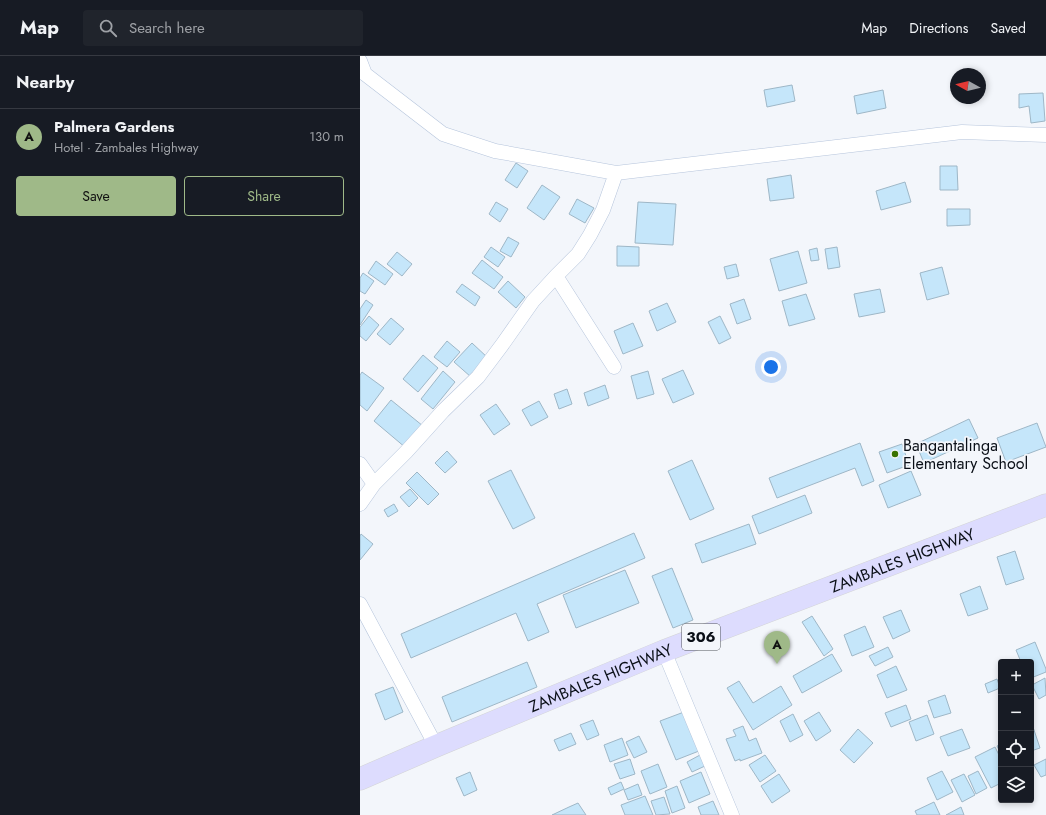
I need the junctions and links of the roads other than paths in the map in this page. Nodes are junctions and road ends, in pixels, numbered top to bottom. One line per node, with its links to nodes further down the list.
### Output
1 (360, 61): 3 (street)
2 (1046, 135): 3 (street)
3 (616, 173): 4 (street)
4 (556, 276): 5 (street); 7 (street)
5 (614, 367)
6 (360, 464): 7 (street)
7 (374, 484): 8 (street)
8 (360, 504)
9 (1046, 505): 11 (main road, ZAMBALES HIGHWAY / 306)
10 (360, 604): 12 (street)
11 (664, 651): 12 (main road, ZAMBALES HIGHWAY / 306); 14 (street)
12 (436, 746): 13 (main road, ZAMBALES HIGHWAY / 306)
13 (360, 779)
14 (732, 815)

